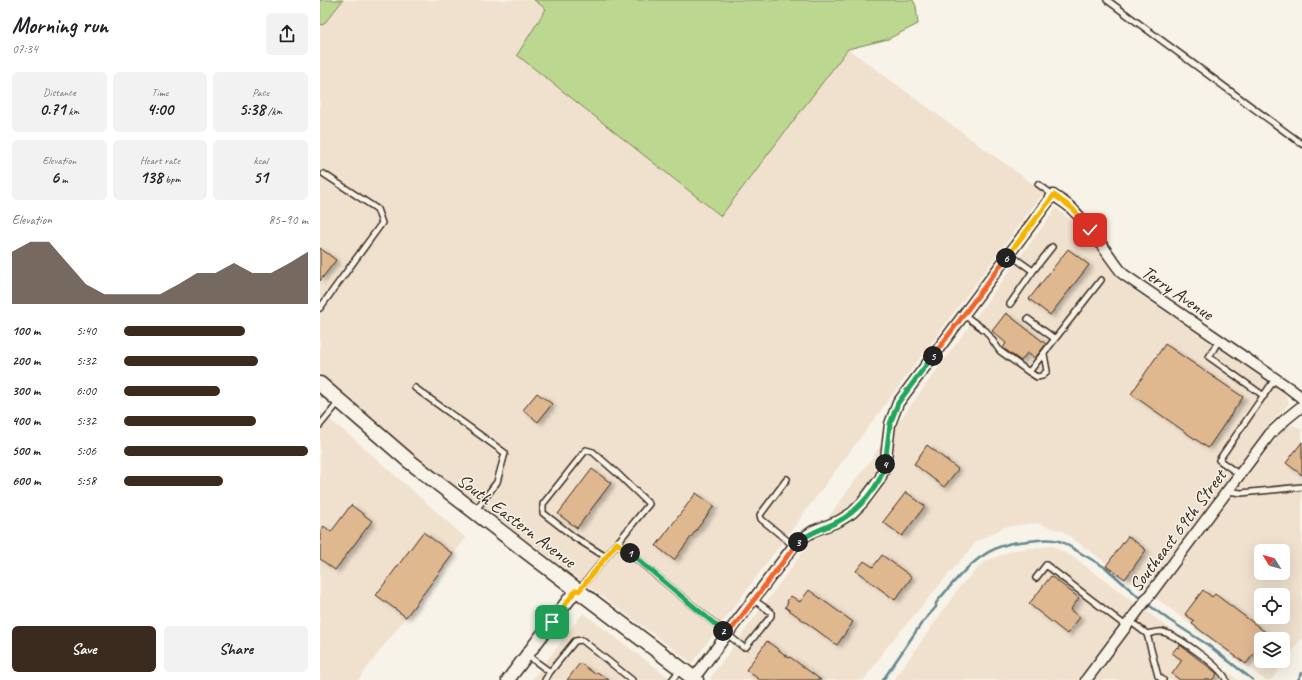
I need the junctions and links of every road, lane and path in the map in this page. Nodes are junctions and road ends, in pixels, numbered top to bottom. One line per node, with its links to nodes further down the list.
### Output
1 (1108, 0): 2 (lane)
2 (1302, 144)
3 (324, 174): 11 (lane)
4 (1038, 184): 5 (lane)
5 (1054, 195): 7 (street); 15 (street, Terry Avenue)
6 (1052, 247): 8 (lane)
7 (1009, 254): 8 (lane); 12 (street)
8 (1033, 271): 10 (lane)
9 (1101, 280): 14 (lane)
10 (1010, 304)
11 (320, 308)
12 (964, 315): 17 (lane); 31 (street)
13 (1028, 319): 14 (lane)
14 (1055, 339): 16 (lane)
15 (1219, 340): 18 (street, Terry Avenue); 21 (lane)
16 (1044, 354): 17 (lane); 17 (lane)
17 (1030, 372)
18 (1276, 378): 21 (lane); 23 (street, Terry Avenue)
19 (320, 384): 22 (main road, South Eastern Avenue)
20 (415, 388): 29 (lane)
21 (1264, 396): 25 (lane)
22 (339, 401): 24 (lane); 29 (main road, South Eastern Avenue)
23 (1302, 405): 25 (street, Southeast 69th Street)
24 (320, 425)
25 (1240, 475): 28 (street, Southeast 69th Street)
26 (787, 479): 31 (lane)
27 (1302, 487): 28 (lane)
28 (1228, 491): 36 (street, Southeast 69th Street)
29 (474, 512): 34 (main road, South Eastern Avenue)
30 (617, 543): 32 (lane); 32 (lane); 37 (lane)
31 (794, 546): 35 (street)
32 (606, 557): 34 (lane)
33 (1036, 578): 36 (lane)
34 (578, 590): 39 (street); 40 (main road, South Eastern Avenue)
35 (754, 600): 37 (street); 37 (lane)
36 (1128, 624): 38 (lane); 47 (street, Southeast 69th Street)
37 (728, 634): 42 (street)
38 (1147, 634): 48 (lane); 49 (lane)
39 (527, 655): 41 (lane); 43 (street)
40 (681, 668): 42 (main road, South Eastern Avenue); 46 (lane)
41 (550, 672): 44 (lane); 45 (lane)
42 (695, 679)
43 (508, 680)
44 (545, 680)
45 (632, 680)
46 (672, 680)
47 (1086, 680)
48 (1163, 680)
49 (1226, 680)

